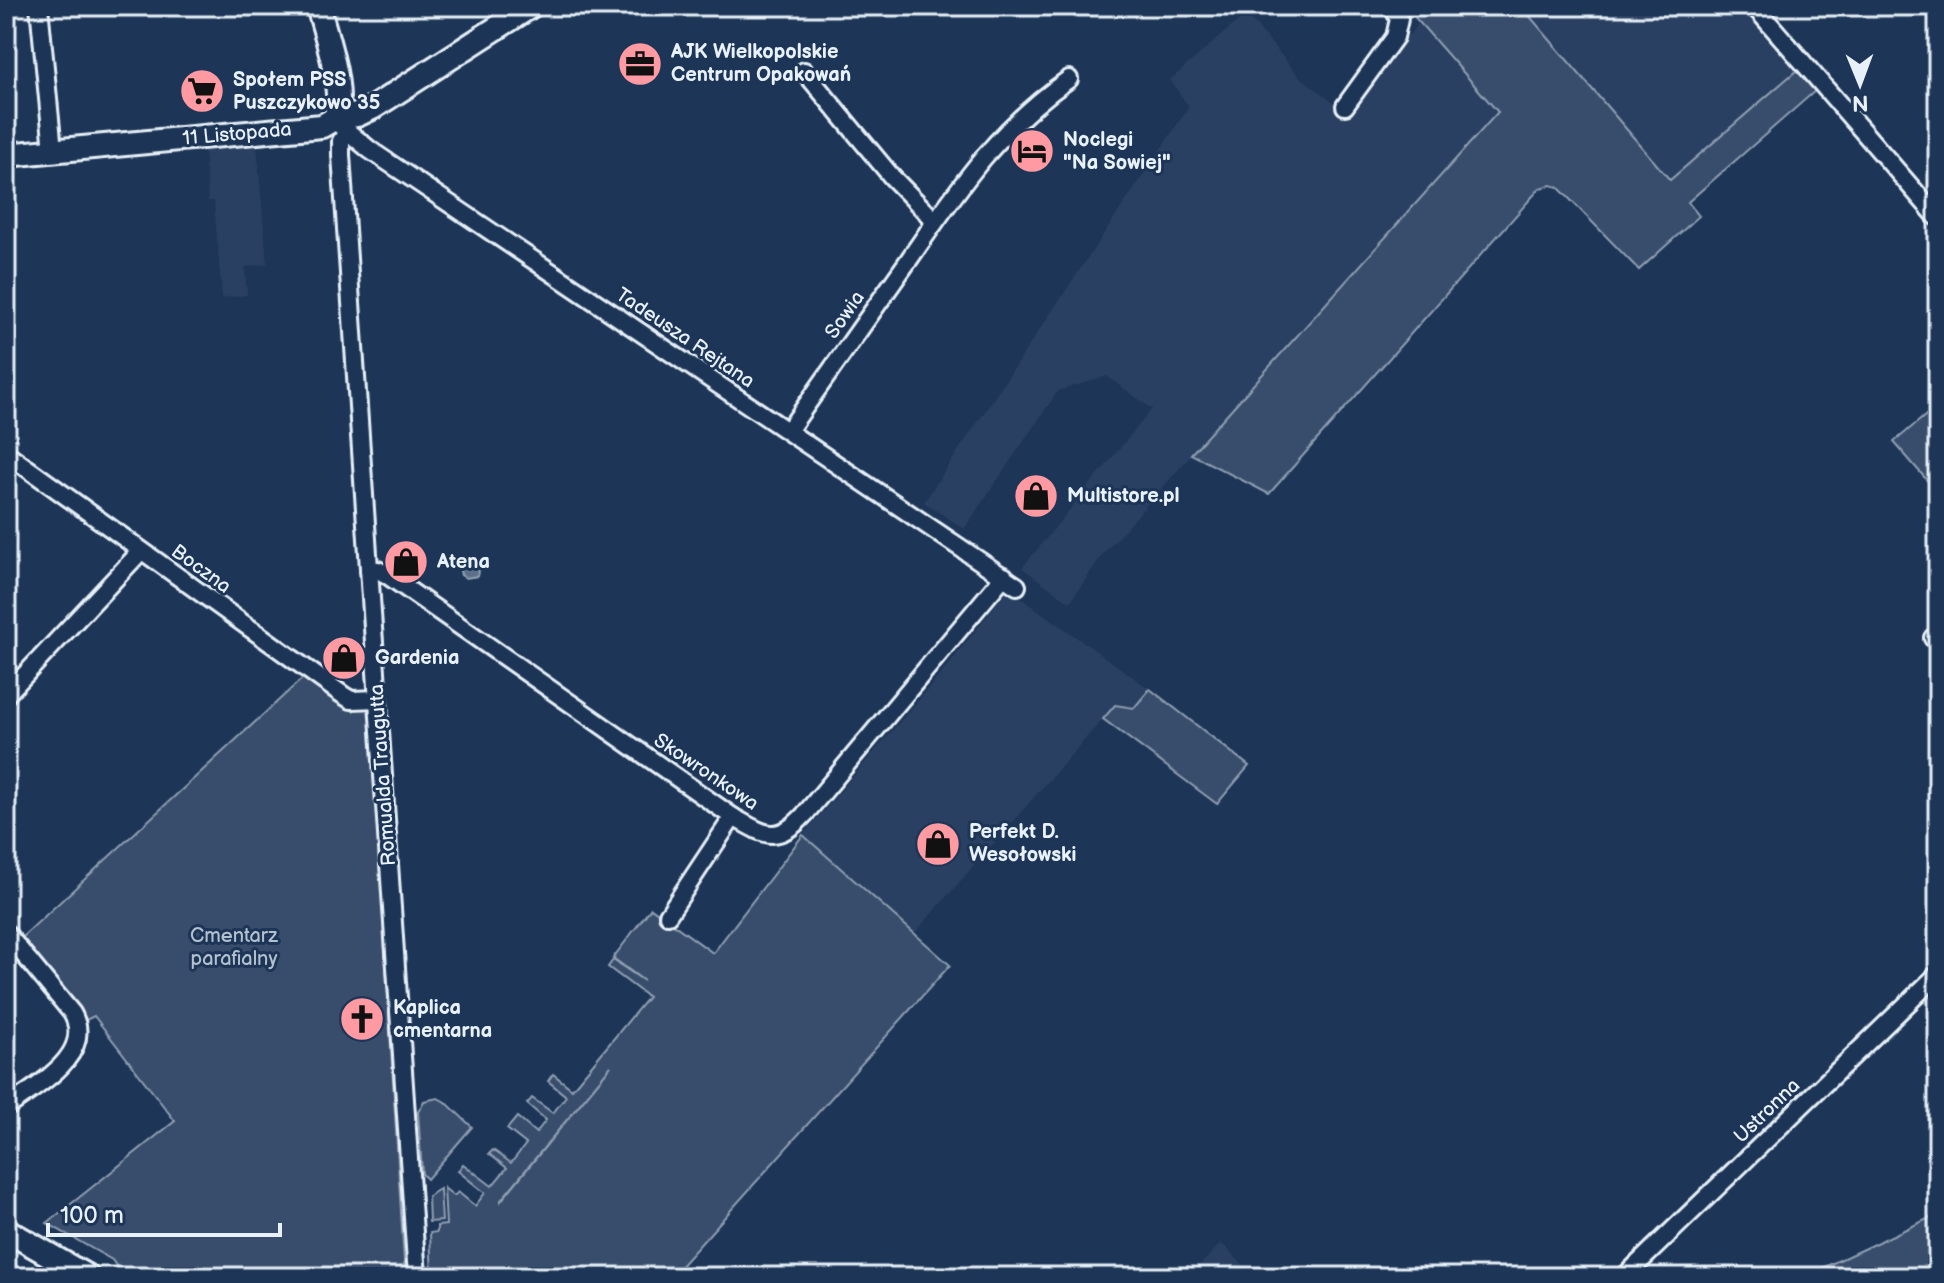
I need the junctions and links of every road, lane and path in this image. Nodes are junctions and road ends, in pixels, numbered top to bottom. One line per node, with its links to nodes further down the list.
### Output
1 (39, 6): 10 (street)
2 (318, 6): 9 (street, Romualda Traugutta)
3 (531, 6): 9 (street, 11 Listopada)
4 (1392, 6): 8 (street)
5 (1754, 6): 12 (street)
6 (804, 71): 13 (street)
7 (1069, 79): 13 (street, Sowia)
8 (1345, 106)
9 (341, 125): 10 (street, 11 Listopada); 14 (street, Tadeusza Rejtana); 17 (street, Romualda Traugutta)
10 (53, 150): 11 (street, 11 Listopada)
11 (6, 155)
12 (1938, 218)
13 (935, 221): 14 (street, Sowia)
14 (788, 431): 18 (street, Tadeusza Rejtana)
15 (6, 453): 16 (street, Boczna)
16 (141, 551): 19 (street); 20 (street, Boczna)
17 (369, 570): 20 (street, Romualda Traugutta); 21 (street, Skowronkowa)
18 (1010, 581): 21 (street, Skowronkowa)
19 (6, 695)
20 (378, 699): 28 (street, Romualda Traugutta)
21 (733, 817): 22 (street)
22 (668, 915)
23 (6, 933): 25 (street)
24 (1938, 974): 29 (street, Ustronna)
25 (6, 1108)
26 (6, 1230): 27 (street)
27 (88, 1277)
28 (417, 1277)
29 (1624, 1277)

